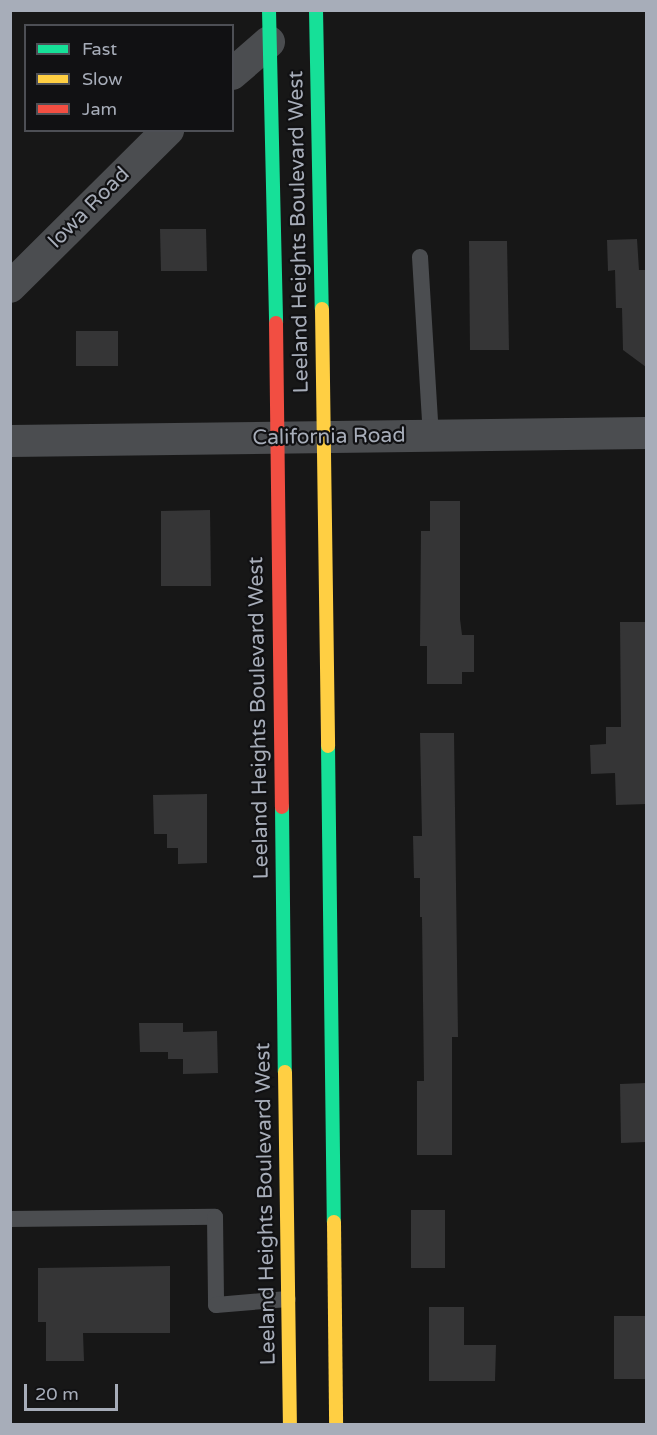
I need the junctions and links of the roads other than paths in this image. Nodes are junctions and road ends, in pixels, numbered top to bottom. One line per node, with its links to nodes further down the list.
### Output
1 (270, 10): 3 (main road, Leeland Heights Boulevard West)
2 (316, 10): 11 (main road, Leeland Heights Boulevard West)
3 (270, 42): 4 (street); 10 (main road, Leeland Heights Boulevard West)
4 (234, 72)
5 (166, 132): 7 (street, Iowa Road)
6 (420, 257): 9 (lane)
7 (10, 287)
8 (646, 433): 9 (street, California Road)
9 (431, 436): 11 (street, California Road)
10 (277, 438): 11 (street, California Road); 12 (street, California Road); 14 (main road, Leeland Heights Boulevard West)
11 (325, 438): 16 (main road, Leeland Heights Boulevard West)
12 (10, 441)
13 (10, 1219): 14 (lane)
14 (288, 1299): 15 (main road, Leeland Heights Boulevard West)
15 (290, 1425)
16 (336, 1425)

